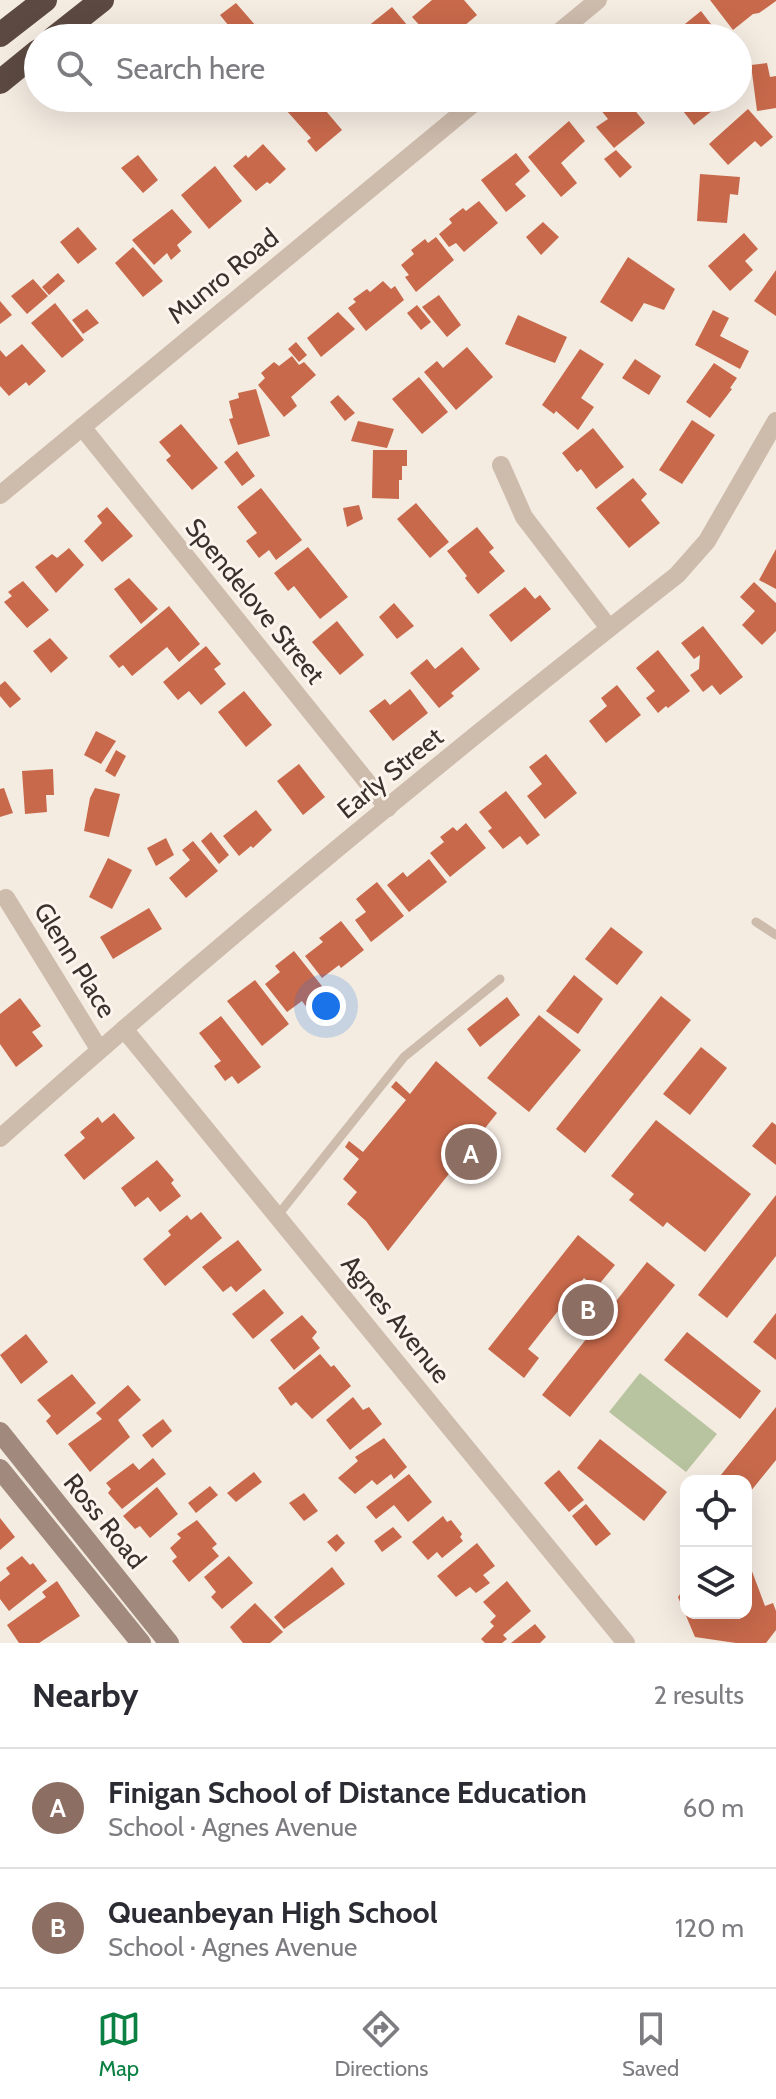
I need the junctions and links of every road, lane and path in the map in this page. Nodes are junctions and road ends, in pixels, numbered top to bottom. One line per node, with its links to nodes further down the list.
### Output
1 (45, 0): 6 (highway)
2 (102, 0): 4 (highway)
3 (598, 0): 5 (street)
4 (72, 24)
5 (569, 24)
6 (0, 35)
7 (24, 62): 8 (highway)
8 (0, 82)
9 (463, 112): 11 (street, Munro Road)
10 (776, 421): 14 (street, Early Street)
11 (82, 427): 13 (street, Munro Road); 15 (street, Spendelove Street)
12 (501, 465): 14 (street)
13 (0, 495)
14 (609, 628): 15 (street, Early Street)
15 (388, 808): 20 (street, Early Street)
16 (6, 898): 21 (street, Glenn Place)
17 (756, 922): 18 (lane)
18 (776, 935)
19 (500, 979): 23 (lane)
20 (124, 1029): 21 (street, Early Street); 23 (street, Agnes Avenue)
21 (99, 1049): 22 (street, Early Street)
22 (0, 1138)
23 (278, 1215): 28 (street, Agnes Avenue)
24 (0, 1432): 27 (street, Ross Road)
25 (0, 1469): 26 (street, Ross Road)
26 (141, 1643)
27 (169, 1643)
28 (626, 1643)

